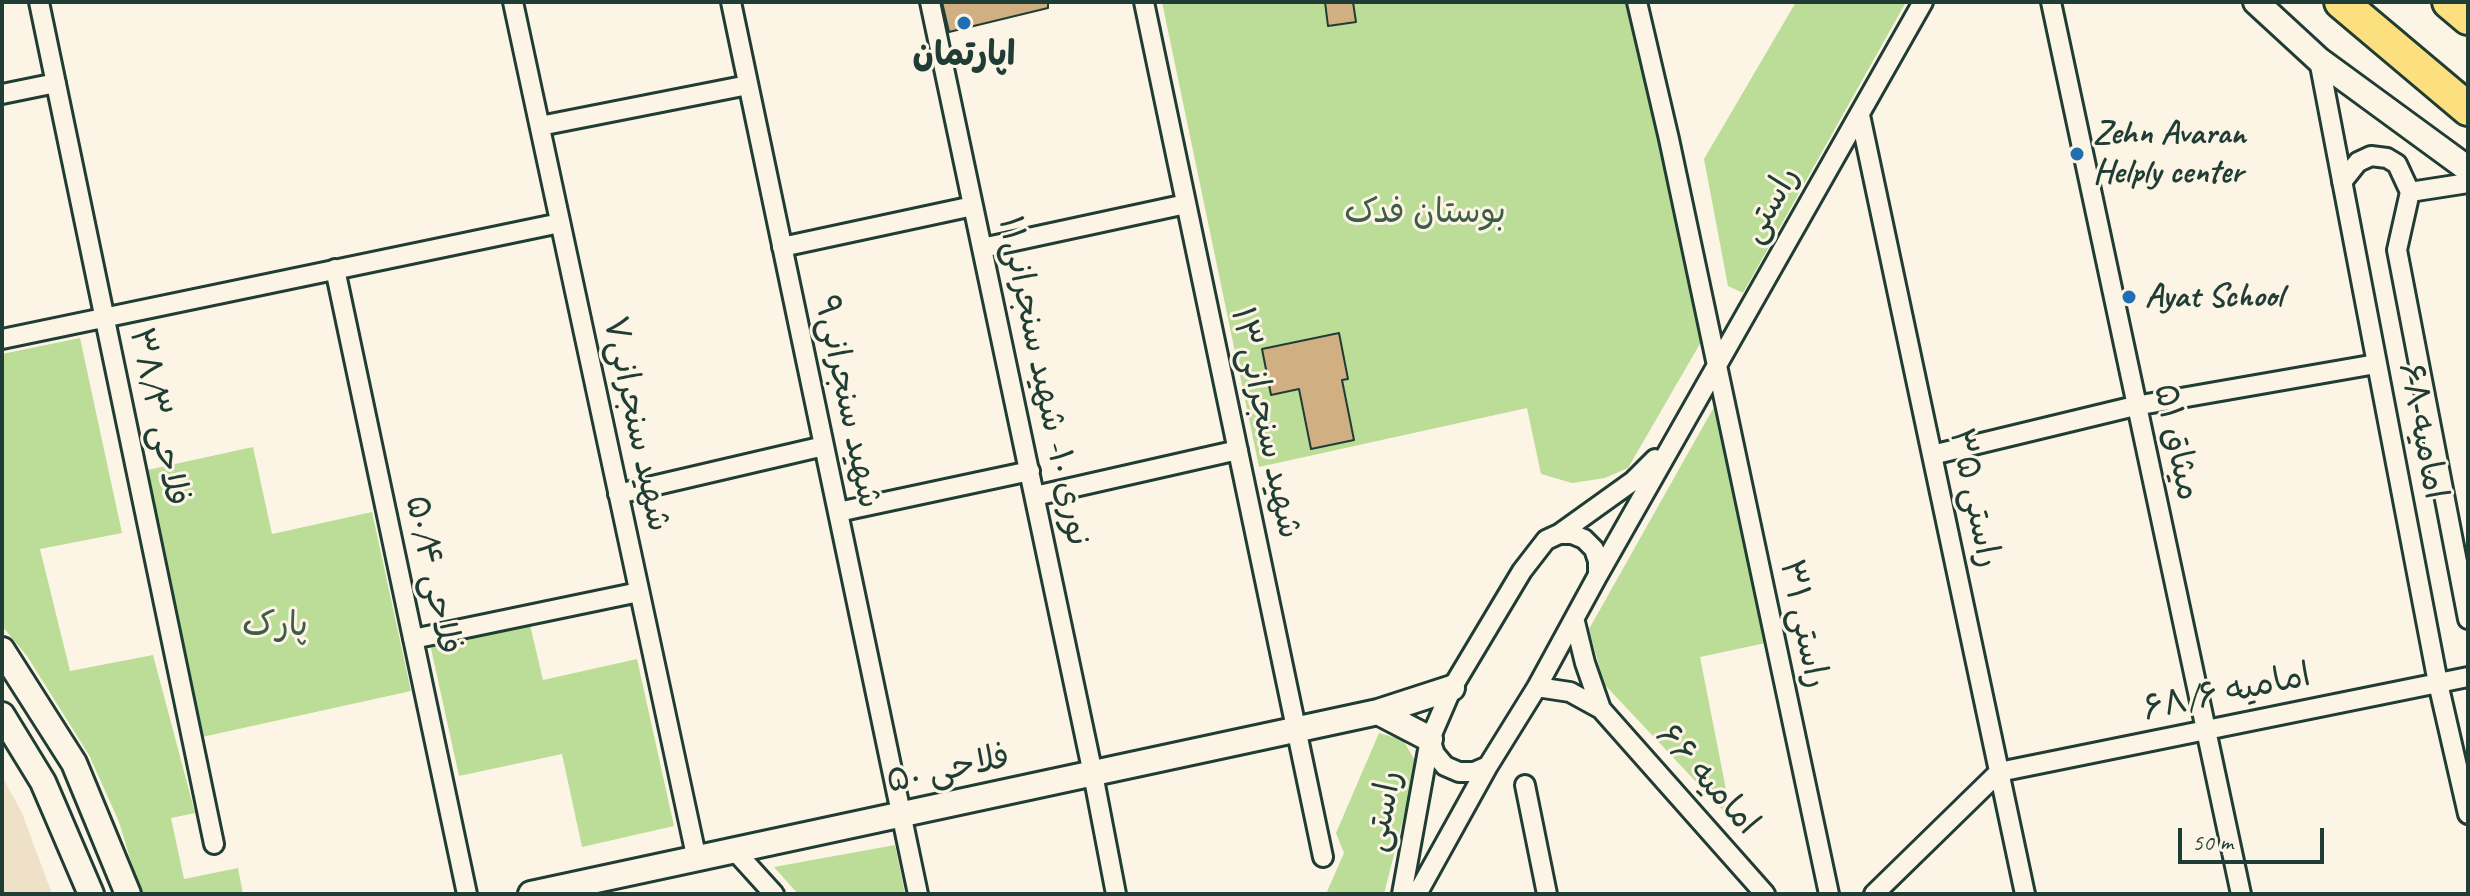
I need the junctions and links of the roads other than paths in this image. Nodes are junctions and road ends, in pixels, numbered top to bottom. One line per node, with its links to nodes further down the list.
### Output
1 (39, 2): 14 (street, فلاحی ۳۸/۳)
2 (513, 2): 19 (street, شهید سنجرانی۷)
3 (731, 2): 15 (street, شهید سنجرانی۹)
4 (930, 2): 25 (street, نوری ۱۰- شهید سنجرانی۱۱)
5 (1144, 2): 24 (street, شهید سنجرانی۱۳)
6 (1637, 2): 33 (street, راستی ۳۱)
7 (1923, 2): 18 (street, راستی)
8 (2051, 2): 34 (street, میثاق ۵۱)
9 (2256, 2): 13 (street)
10 (2341, 2): 17 (highway)
11 (2449, 2): 12 (highway)
12 (2468, 18)
13 (2319, 60): 20 (street); 21 (street, امامیه ۶۸)
14 (56, 83): 16 (street); 30 (street, فلاحی ۳۸/۳)
15 (748, 85): 19 (street); 27 (street, شهید سنجرانی۹)
16 (2, 94)
17 (2468, 109)
18 (1860, 115): 33 (street, راستی); 38 (street, راستی ۳۵)
19 (540, 126): 26 (street, شهید سنجرانی۷)
20 (2468, 169)
21 (2342, 182): 23 (street); 32 (street, امامیه ۶۸)
22 (2468, 183): 23 (street)
23 (2410, 192): 46 (street, امامیه ۶۸)
24 (1186, 204): 28 (street); 37 (street, شهید سنجرانی۱۳)
25 (973, 206): 27 (street); 28 (street, نوری ۱۰- شهید سنجرانی۱۱)
26 (560, 223): 29 (street); 40 (street, شهید سنجرانی۷)
27 (782, 247): 36 (street, شهید سنجرانی۹)
28 (982, 248): 39 (street, نوری ۱۰- شهید سنجرانی۱۱)
29 (335, 269): 30 (street); 48 (street, فلاحی ۵۰/۴)
30 (105, 319): 31 (street); 66 (street, فلاحی ۳۸/۳)
31 (2, 339)
32 (2376, 364): 34 (street); 51 (street, امامیه ۶۸)
33 (1717, 367): 35 (street, راستی); 82 (street, راستی ۳۱)
34 (2135, 406): 38 (street); 58 (street, میثاق ۵۱)
35 (1674, 439): 43 (street, راستی); 44 (street, راستی)
36 (824, 446): 40 (street); 42 (street, شهید سنجرانی۹)
37 (1238, 450): 41 (street); 57 (street, شهید سنجرانی۱۳)
38 (1932, 455): 61 (street, راستی ۳۵)
39 (1030, 471): 41 (street, نوری ۱۰- شهید سنجرانی۱۱); 42 (street)
40 (618, 494): 45 (street, شهید سنجرانی۷)
41 (1035, 496): 62 (street, نوری ۱۰- شهید سنجرانی۱۱)
42 (838, 512): 65 (street, شهید سنجرانی۹)
43 (1559, 534): 44 (street); 53 (street, راستی)
44 (1598, 575): 47 (street, راستی)
45 (639, 592): 48 (street); 69 (street, شهید سنجرانی۷)
46 (2468, 619)
47 (1575, 622): 52 (street, راستی); 54 (street)
48 (413, 639): 74 (street, فلاحی ۵۰/۴)
49 (2, 650): 71 (street)
50 (2468, 677): 51 (street, امامیه ۶۸/۶)
51 (2438, 683): 58 (street, امامیه ۶۸/۶); 64 (street, امامیه ۶۸)
52 (1537, 687): 54 (street); 60 (street, راستی)
53 (1452, 688): 55 (street, فلاحی ۵۰); 59 (street, راستی)
54 (1601, 709): 81 (street, امامیه ۶۶)
55 (1378, 712): 57 (street, فلاحی ۵۰); 59 (street)
56 (2, 715): 73 (street)
57 (1296, 729): 62 (street, فلاحی ۵۰); 68 (street, شهید سنجرانی۱۳)
58 (2206, 730): 61 (street, امامیه ۶۸/۶); 85 (street, میثاق ۵۱)
59 (1430, 739): 60 (street); 78 (street, راستی)
60 (1488, 766): 79 (street, راستی)
61 (1999, 772): 83 (street); 84 (street, راستی ۳۵)
62 (1093, 774): 65 (street, فلاحی ۵۰); 77 (street, نوری ۱۰- شهید سنجرانی۱۱)
63 (1525, 785): 80 (street)
64 (2468, 814)
65 (902, 815): 67 (street, فلاحی ۵۰); 76 (street, شهید سنجرانی۹)
66 (214, 844)
67 (735, 851): 69 (street, فلاحی ۵۰); 75 (street)
68 (1323, 857)
69 (697, 860): 70 (street, فلاحی ۵۰)
70 (587, 889): 72 (street, فلاحی ۵۰)
71 (130, 892)
72 (546, 893)
73 (91, 894)
74 (467, 894)
75 (774, 894)
76 (918, 894)
77 (1116, 894)
78 (1402, 894)
79 (1417, 894)
80 (1547, 894)
81 (1765, 894)
82 (1829, 894)
83 (1874, 894)
84 (2025, 894)
85 (2241, 894)

